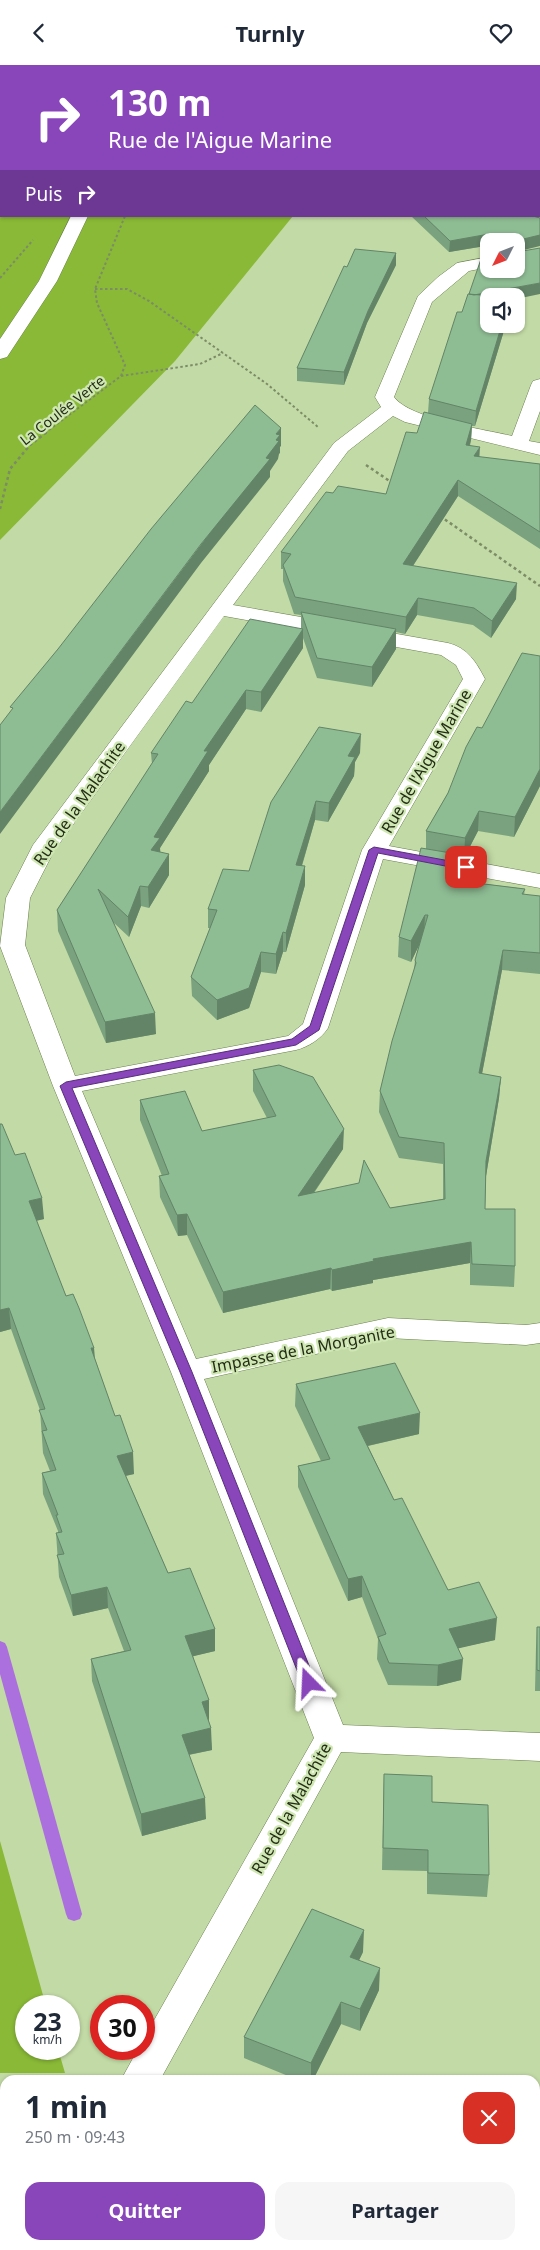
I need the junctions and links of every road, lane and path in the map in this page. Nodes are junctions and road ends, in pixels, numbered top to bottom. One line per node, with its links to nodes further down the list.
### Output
1 (80, 217): 7 (street)
2 (125, 217): 6 (path)
3 (35, 237): 5 (path)
4 (480, 264): 11 (street)
5 (0, 278)
6 (95, 289): 8 (path); 9 (path, La Coulée Verte)
7 (0, 353)
8 (223, 353): 9 (path); 13 (path)
9 (121, 376): 16 (path, La Coulée Verte)
10 (540, 385): 12 (street)
11 (392, 409): 12 (street); 13 (street, Rue de la Malachite)
12 (518, 445): 14 (street)
13 (341, 447): 15 (path); 19 (street, Rue de la Malachite)
14 (540, 449)
15 (397, 486)
16 (0, 509)
17 (437, 514): 18 (path)
18 (540, 586)
19 (219, 609): 20 (street, Rue de l'Aigue Marine); 22 (street, Rue de la Malachite)
20 (374, 850): 21 (street); 22 (street, Rue de l'Aigue Marine)
21 (540, 881)
22 (66, 1086): 24 (street, Rue de la Malachite)
23 (540, 1333): 24 (street, Impasse de la Morganite)
24 (186, 1372): 25 (street, Rue de la Malachite)
25 (331, 1738): 26 (street); 27 (street, Rue de la Malachite)
26 (540, 1747)
27 (143, 2075)

